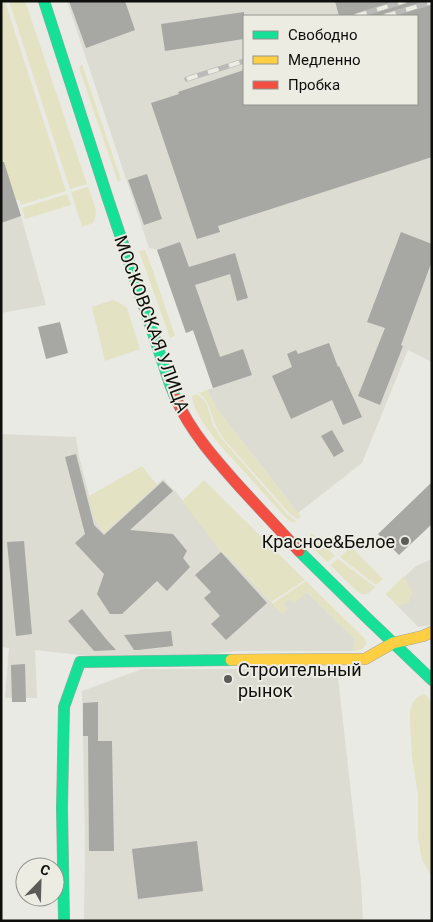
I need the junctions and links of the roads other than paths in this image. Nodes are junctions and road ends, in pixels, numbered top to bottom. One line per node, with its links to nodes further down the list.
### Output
1 (44, 1): 3 (main road, МОСКОВСКАЯ УЛИЦА)
2 (432, 632): 3 (main road)
3 (393, 643): 4 (main road, МОСКОВСКАЯ УЛИЦА); 5 (main road)
4 (432, 680)
5 (64, 921)

